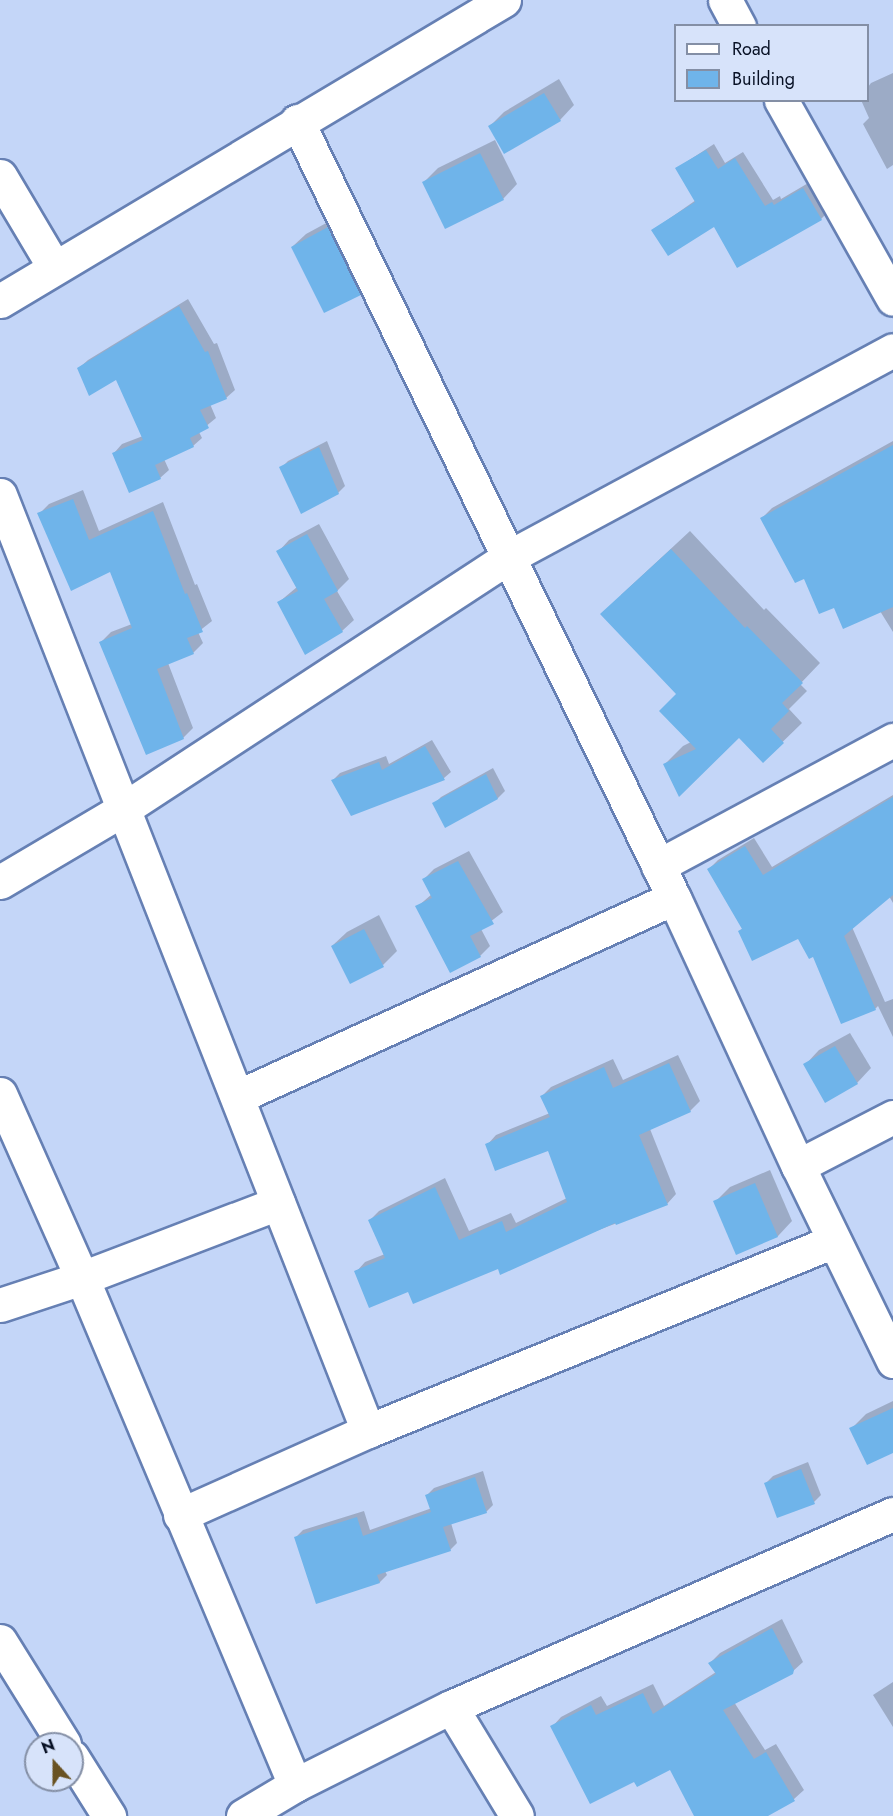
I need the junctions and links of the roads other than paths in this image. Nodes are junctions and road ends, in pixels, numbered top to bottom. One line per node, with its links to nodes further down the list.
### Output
1 (504, 0): 5 (street)
2 (725, 0): 3 (street)
3 (738, 24)
4 (782, 102): 8 (street)
5 (297, 121): 7 (street); 12 (street)
6 (0, 176): 7 (street)
7 (54, 267): 9 (street)
8 (893, 299)
9 (0, 301)
10 (893, 350): 12 (street)
11 (0, 495): 14 (street)
12 (507, 558): 14 (street); 15 (street)
13 (893, 740): 15 (street)
14 (125, 808): 16 (street); 19 (street)
15 (658, 866): 17 (street)
16 (0, 882)
17 (674, 898): 19 (street); 21 (street)
18 (0, 1094): 24 (street)
19 (237, 1097): 22 (street)
20 (893, 1117): 21 (street)
21 (798, 1166): 23 (street)
22 (278, 1203): 24 (street); 27 (street)
23 (834, 1241): 26 (street); 27 (street)
24 (82, 1278): 25 (street); 29 (street)
25 (0, 1305)
26 (893, 1361)
27 (368, 1431): 29 (street)
28 (893, 1514): 31 (street)
29 (180, 1515): 34 (street)
30 (0, 1641): 32 (street)
31 (451, 1707): 34 (street); 37 (street)
32 (57, 1732)
33 (84, 1776): 35 (street)
34 (295, 1785): 36 (street)
35 (109, 1816)
36 (243, 1816)
37 (517, 1816)

